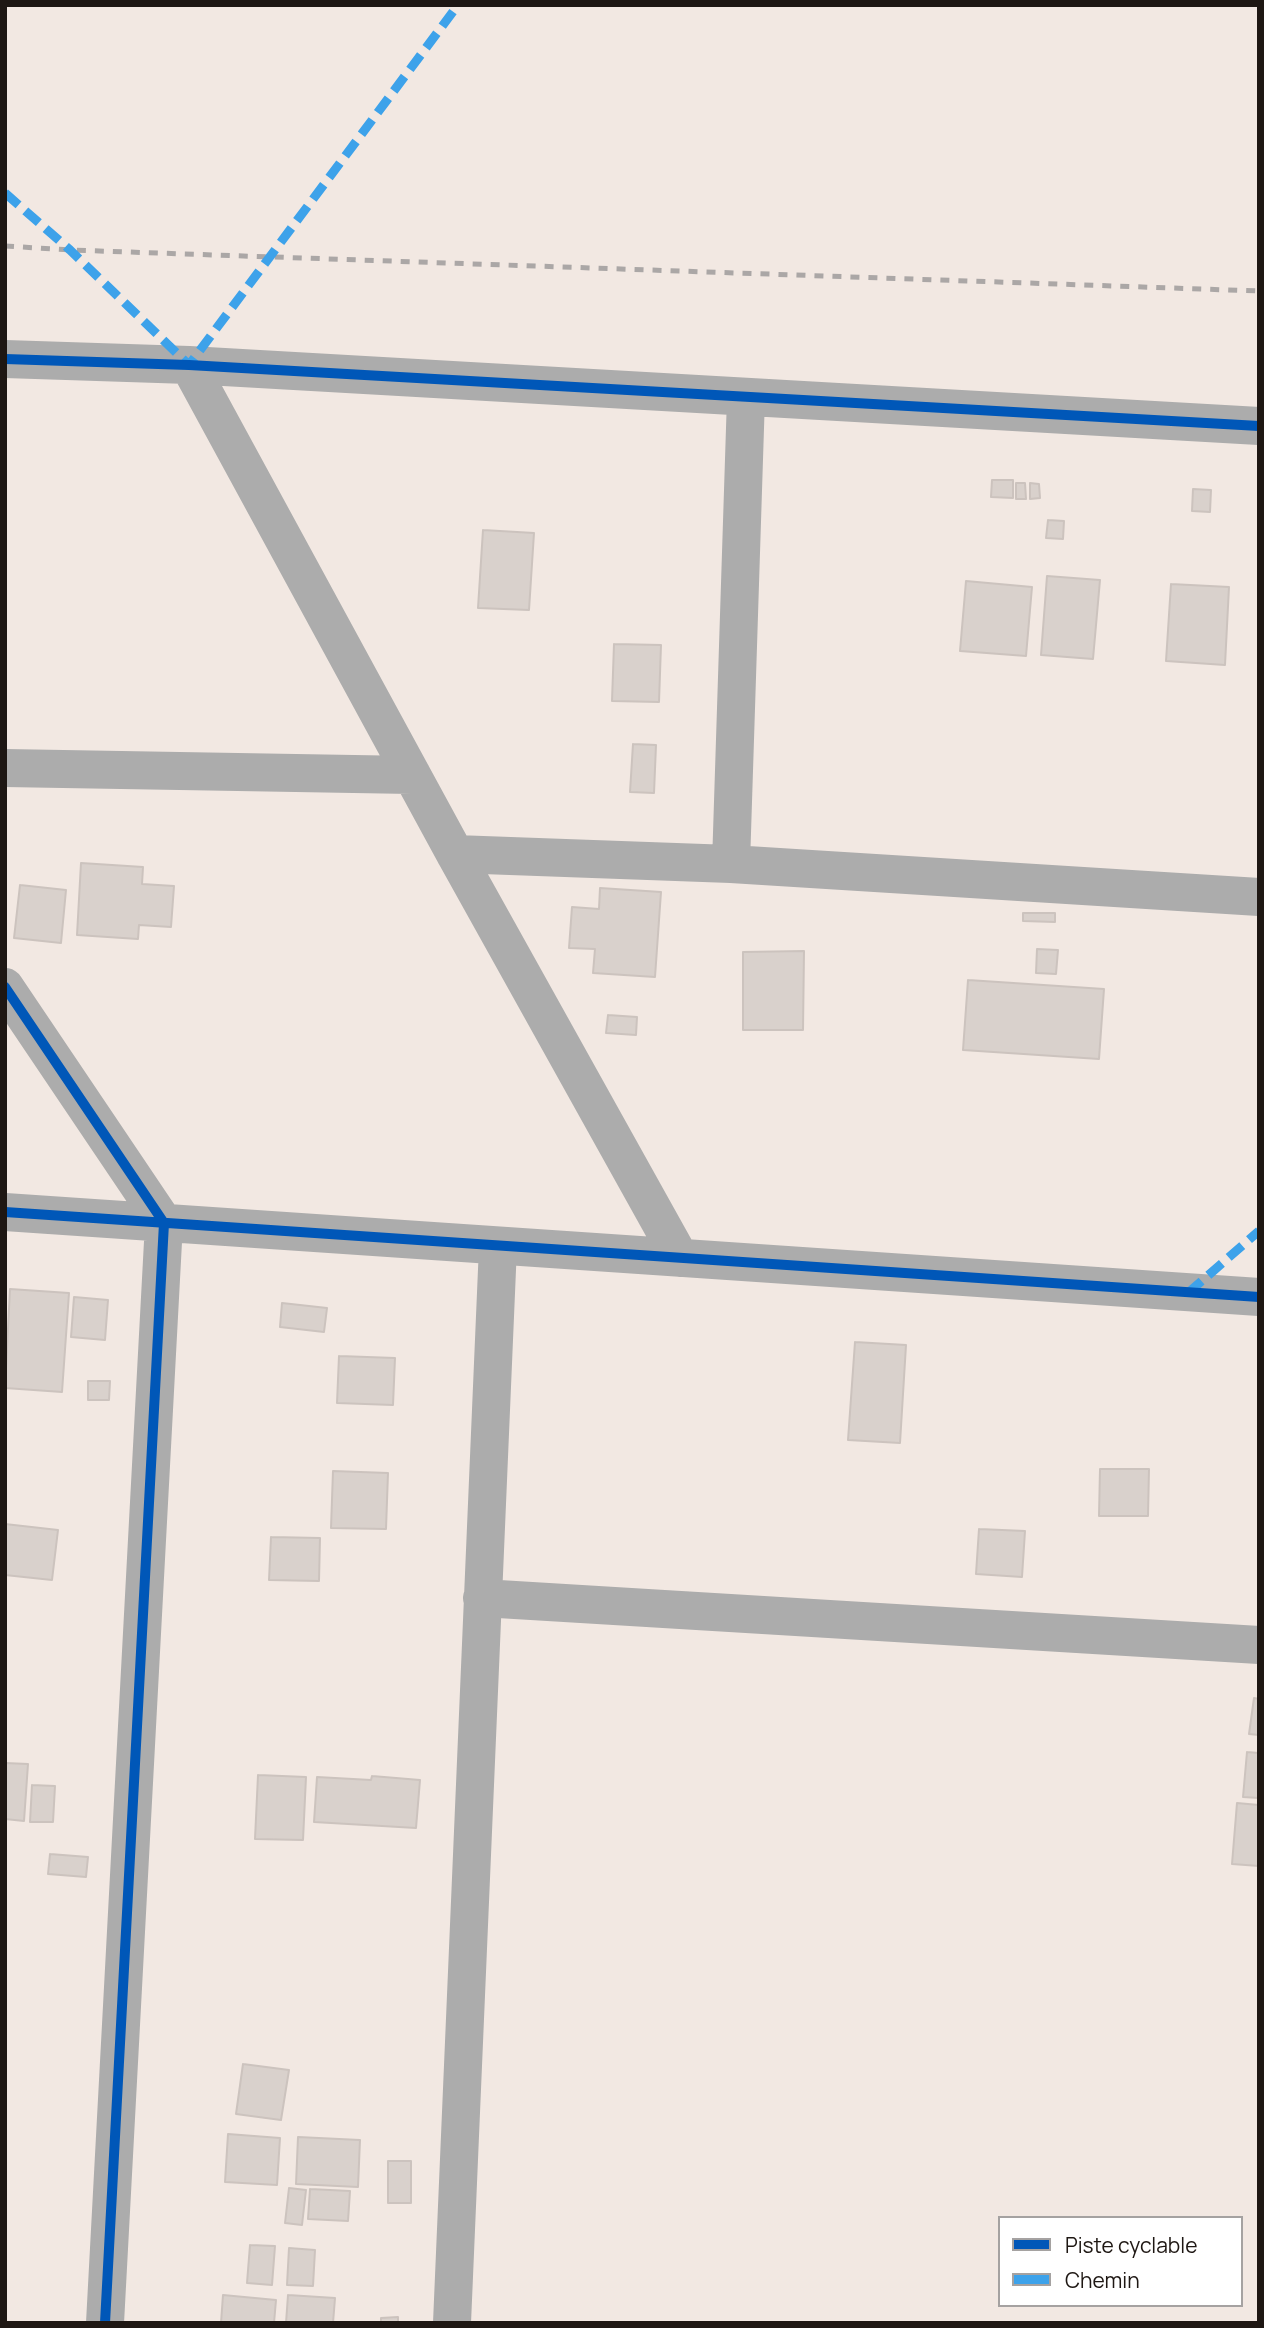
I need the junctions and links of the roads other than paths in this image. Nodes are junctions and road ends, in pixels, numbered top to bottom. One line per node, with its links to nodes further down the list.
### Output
1 (5, 359): 2 (street)
2 (189, 365): 3 (street); 6 (street)
3 (746, 397): 4 (street); 8 (street)
4 (1259, 426)
5 (5, 768): 6 (street)
6 (412, 775): 7 (street)
7 (455, 854): 8 (street); 14 (street)
8 (731, 864): 9 (street)
9 (1259, 897)
10 (5, 987): 12 (street)
11 (5, 1212): 12 (street)
12 (164, 1223): 13 (street); 18 (street)
13 (498, 1245): 14 (street); 16 (street)
14 (680, 1258): 15 (street)
15 (1259, 1297)
16 (482, 1598): 17 (street); 19 (street)
17 (1259, 1644)
18 (105, 2323)
19 (452, 2323)

